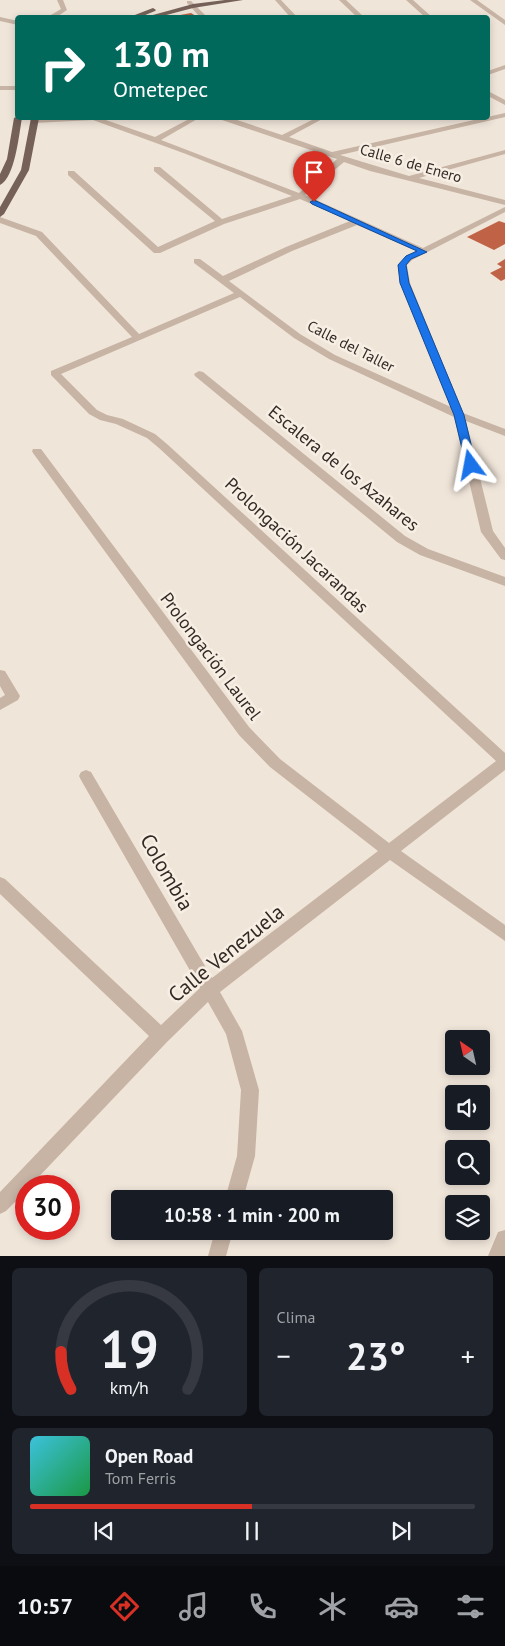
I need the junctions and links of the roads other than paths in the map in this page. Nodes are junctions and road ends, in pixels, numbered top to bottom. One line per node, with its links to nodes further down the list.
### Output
1 (60, 0): 9 (street)
2 (202, 0): 8 (main road)
3 (240, 0): 8 (main road)
4 (278, 0): 13 (street)
5 (342, 0): 14 (street)
6 (409, 0): 15 (street)
7 (473, 0): 18 (street)
8 (191, 4): 10 (main road); 11 (main road); 12 (street)
9 (55, 15)
10 (143, 15)
11 (155, 15)
12 (202, 15)
13 (292, 15)
14 (359, 15)
15 (426, 15)
16 (0, 19): 17 (street)
17 (15, 22)
18 (505, 23)
19 (505, 66): 20 (street)
20 (491, 72)
21 (0, 88): 22 (street)
22 (15, 88)
23 (490, 94): 24 (street)
24 (505, 103)
25 (505, 115): 26 (street)
26 (490, 118)
27 (18, 120): 42 (main road)
28 (34, 120): 46 (main road)
29 (100, 120): 35 (street)
30 (192, 120): 35 (street)
31 (231, 120): 34 (street, Calle 6 de Enero)
32 (317, 120): 34 (street)
33 (483, 120): 37 (street)
34 (284, 137): 37 (street, Calle 6 de Enero)
35 (155, 140): 43 (street)
36 (505, 152): 41 (street)
37 (334, 154): 38 (street, Calle 6 de Enero)
38 (343, 158): 41 (street, Calle 6 de Enero); 43 (street)
39 (157, 169): 48 (street)
40 (71, 173): 48 (street)
41 (408, 179): 44 (street, Calle 6 de Enero)
42 (0, 183)
43 (300, 196): 48 (street); 49 (street)
44 (505, 203)
45 (505, 209): 50 (street)
46 (0, 214)
47 (0, 220): 54 (street)
48 (221, 222)
49 (356, 222): 50 (street); 52 (street)
50 (423, 252): 56 (street)
51 (197, 261): 52 (street, Calle del Taller)
52 (223, 280): 53 (street, Calle del Taller)
53 (240, 294): 54 (street); 56 (street, Calle del Taller)
54 (138, 338): 63 (street, Prolongación Jacarandas)
55 (200, 374): 60 (street, Escalera de los Azahares)
56 (459, 415): 57 (street, Calle del Taller); 59 (street)
57 (505, 434)
58 (37, 451): 65 (street, Prolongación Laurel)
59 (505, 556)
60 (505, 582)
61 (0, 675): 62 (street)
62 (0, 705)
63 (505, 762): 65 (street, Calle Venezuela)
64 (86, 776): 68 (street, Colombia)
65 (389, 851): 67 (street, Prolongación Laurel); 68 (street, Calle Venezuela)
66 (0, 884): 69 (street)
67 (505, 934)
68 (211, 989): 69 (street, Calle Venezuela); 70 (street, Colombia)
69 (161, 1036): 71 (street, Calle Venezuela)
70 (237, 1190)
71 (0, 1205)
72 (505, 1239): 75 (street)
73 (221, 1240): 74 (street)
74 (217, 1256)
75 (497, 1256)

